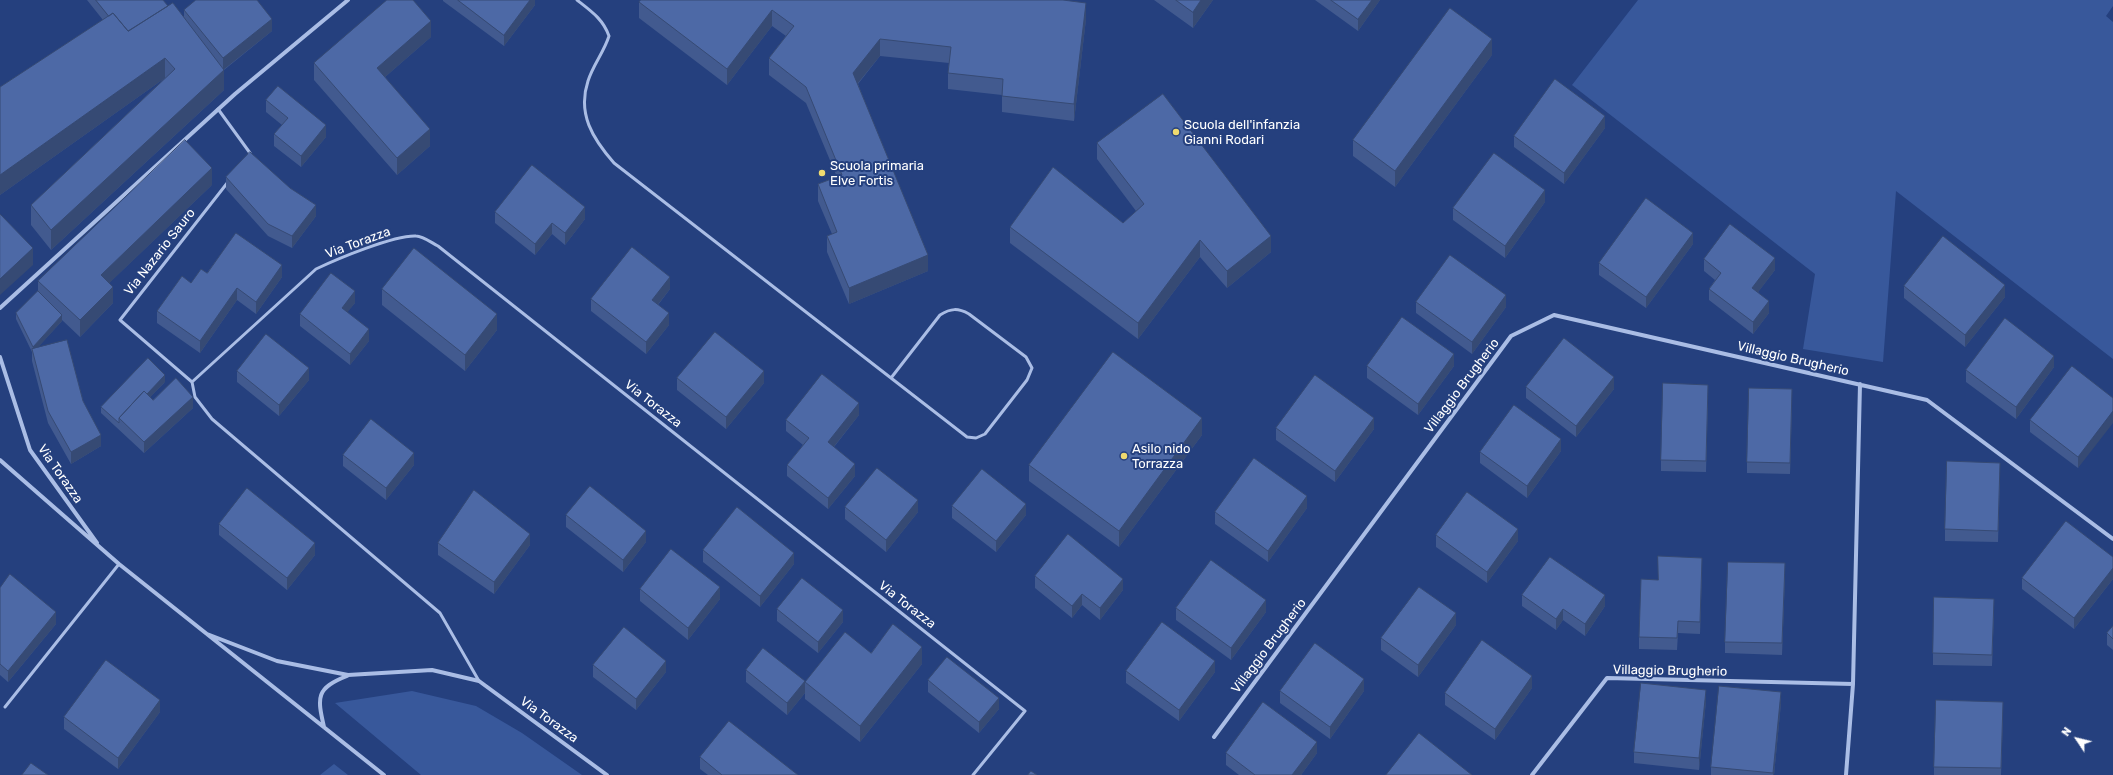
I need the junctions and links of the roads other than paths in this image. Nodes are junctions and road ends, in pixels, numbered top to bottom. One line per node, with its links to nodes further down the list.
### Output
1 (348, 0): 3 (street)
2 (577, 0): 8 (lane)
3 (218, 109): 4 (lane); 6 (street)
4 (246, 159)
5 (231, 178): 9 (lane, Via Nazario Sauro)
6 (0, 308)
7 (0, 357): 13 (street, Via Torazza)
8 (891, 378): 8 (lane)
9 (192, 382): 17 (lane, Via Torazza); 24 (lane, Via Torazza)
10 (1860, 384): 12 (street, Villaggio Brugherio); 18 (street, Villaggio Brugherio); 21 (street, Villaggio Brugherio)
11 (0, 460): 13 (street, Via Torazza)
12 (2113, 540)
13 (102, 550): 14 (street, Via Torazza)
14 (119, 564): 15 (street, Via Torazza); 19 (lane)
15 (203, 632): 16 (street, Via Torazza); 20 (street, Via Torazza)
16 (348, 675): 17 (street, Via Torazza); 20 (street, Via Torazza)
17 (479, 681): 23 (street, Via Torazza)
18 (1853, 684): 25 (street, Villaggio Brugherio); 26 (street, Villaggio Brugherio)
19 (5, 707)
20 (324, 728): 22 (street, Via Torazza)
21 (1214, 737)
22 (384, 775)
23 (607, 775)
24 (973, 775)
25 (1532, 775)
26 (1846, 775)

